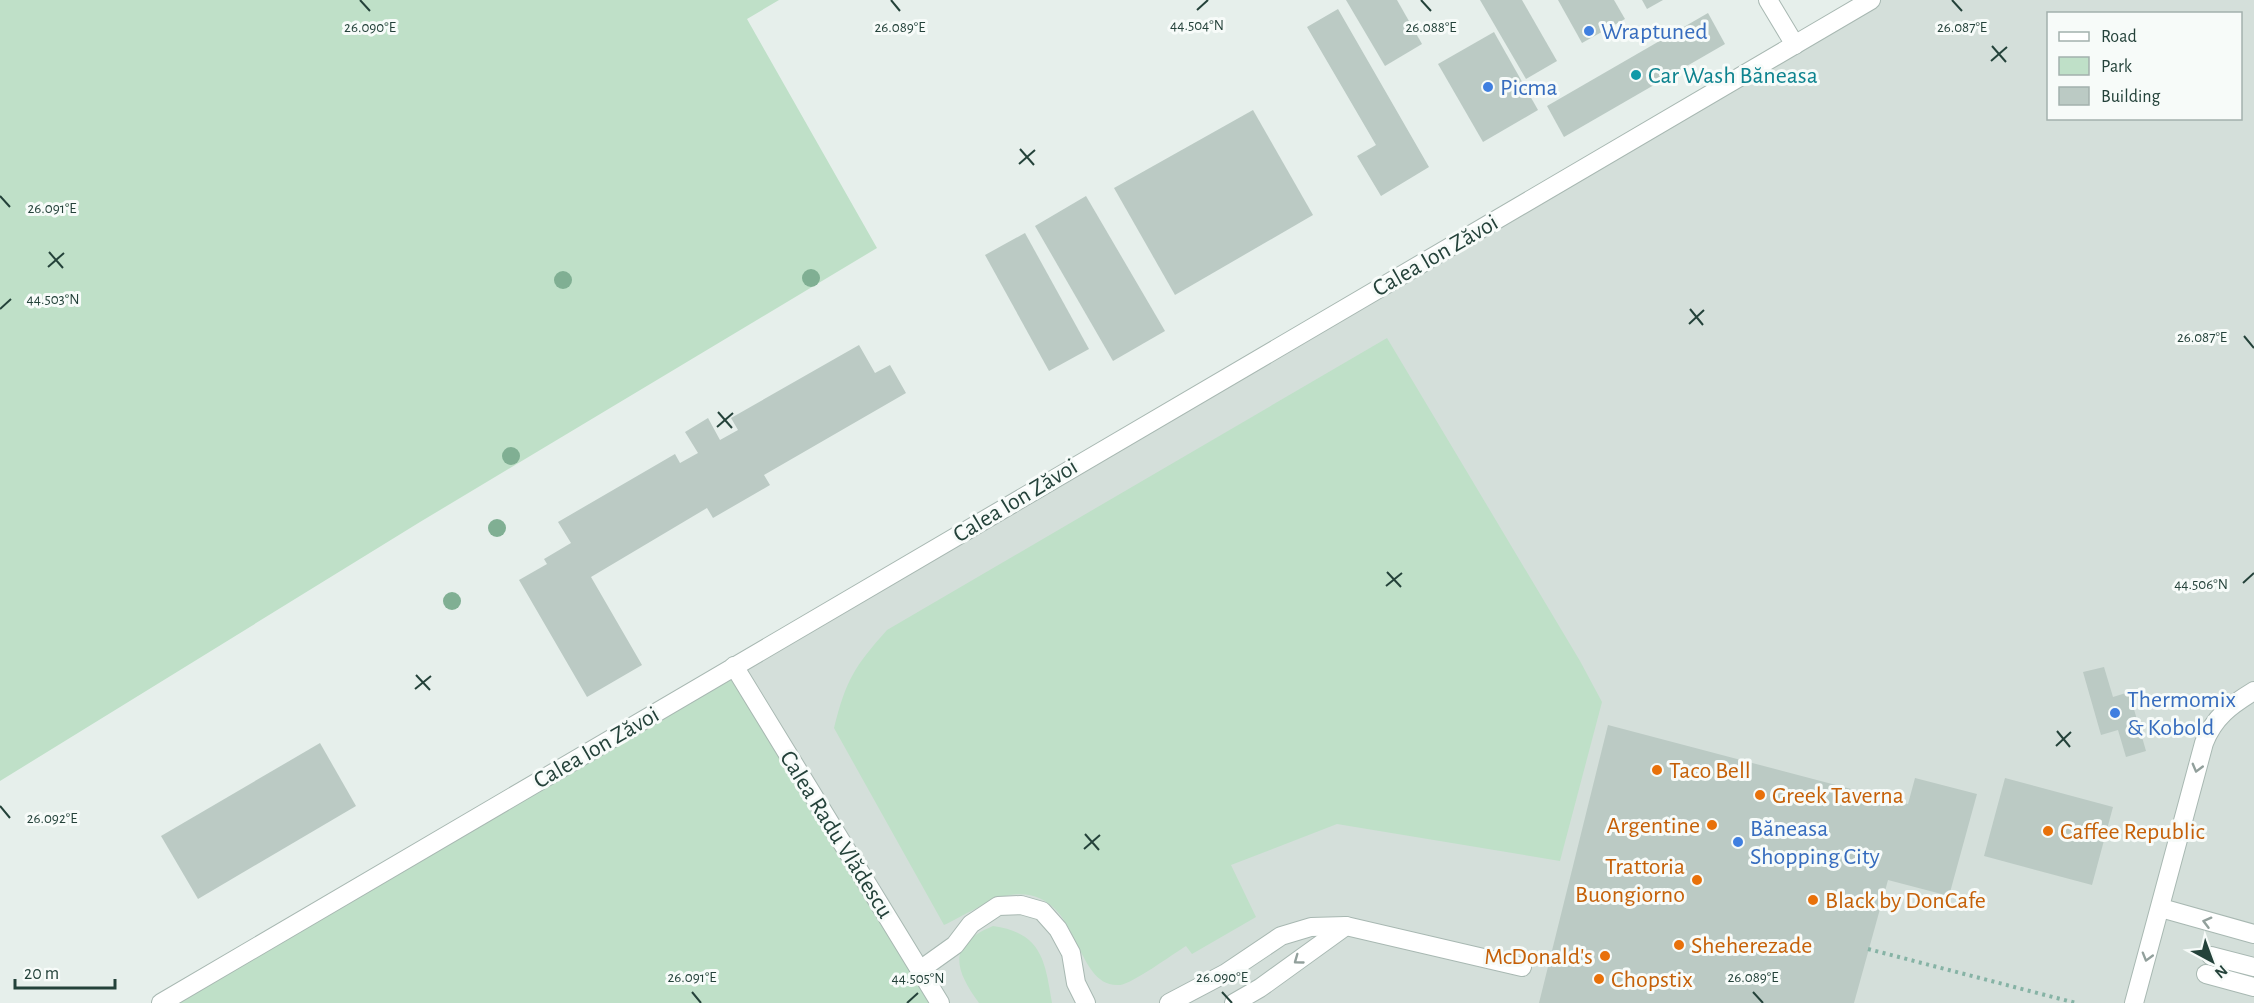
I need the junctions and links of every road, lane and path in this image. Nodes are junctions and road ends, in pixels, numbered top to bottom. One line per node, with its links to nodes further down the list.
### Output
1 (1768, 0): 3 (street)
2 (1871, 0): 3 (street, Calea Ion Zăvoi)
3 (1795, 45): 4 (street, Calea Ion Zăvoi)
4 (734, 666): 13 (street, Calea Radu Vlădescu); 16 (street, Calea Ion Zăvoi)
5 (2254, 691): 6 (street, one-way to 6)
6 (2161, 908): 8 (street, one-way to 6); 22 (street, one-way to 22)
7 (1346, 926): 11 (street); 19 (street); 20 (street, one-way to 20)
8 (2254, 934)
9 (1868, 949): 21 (path)
10 (2211, 956): 12 (street)
11 (1522, 967)
12 (2254, 967)
13 (920, 970): 17 (street, Calea Radu Vlădescu); 18 (street)
14 (2206, 974): 15 (street)
15 (2254, 987)
16 (161, 1003)
17 (940, 1003)
18 (1086, 1003)
19 (1169, 1003)
20 (1234, 1003)
21 (2076, 1003)
22 (2134, 1003)

